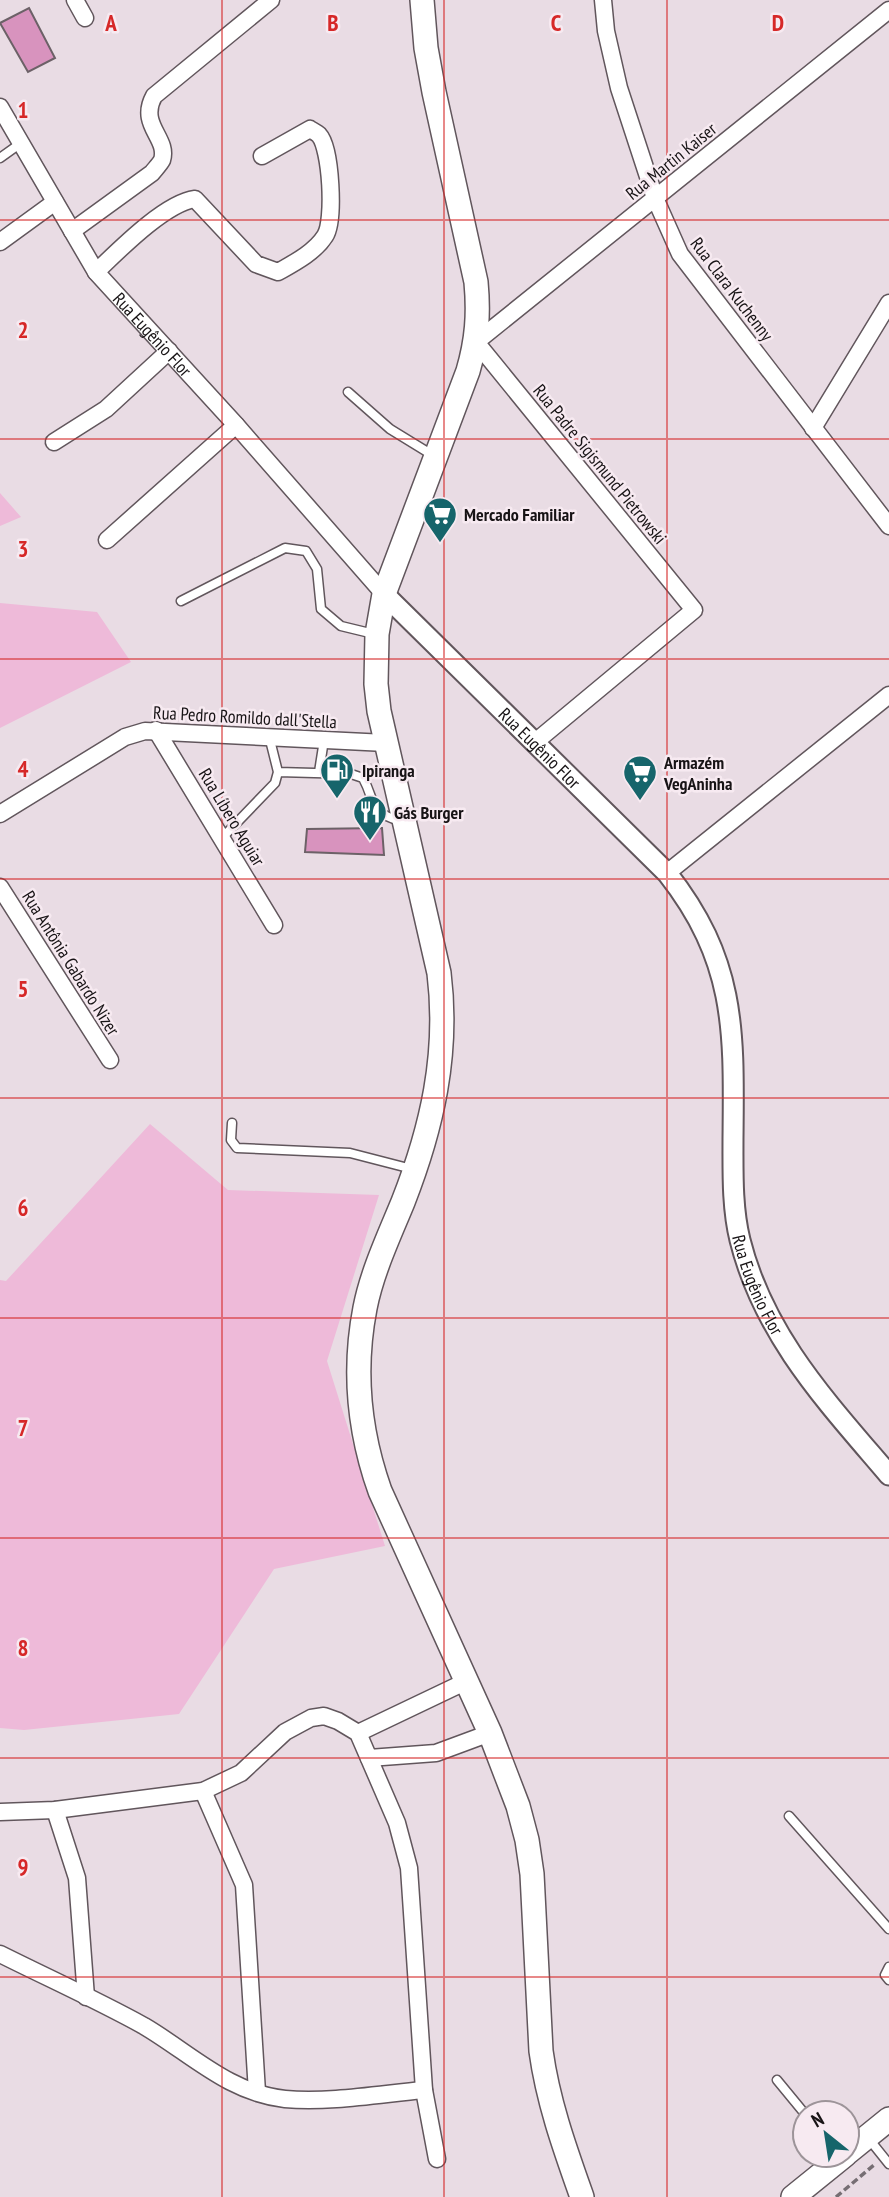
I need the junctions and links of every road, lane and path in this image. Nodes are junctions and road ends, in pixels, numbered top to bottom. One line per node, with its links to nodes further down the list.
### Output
1 (75, 0): 6 (street)
2 (271, 0): 13 (street)
3 (422, 0): 17 (main road)
4 (603, 0): 11 (street, Rua Clara Kuchenny)
5 (889, 10): 11 (street, Rua Martin Kaiser)
6 (85, 18)
7 (0, 107): 8 (street, Rua Eugênio Flor)
8 (21, 144): 10 (lane); 12 (street, Rua Eugênio Flor)
9 (262, 156): 15 (street)
10 (0, 158)
11 (655, 198): 17 (street, Rua Martin Kaiser); 21 (street, Rua Clara Kuchenny)
12 (55, 202): 13 (street, Rua Eugênio Flor); 14 (street)
13 (72, 231): 15 (street, Rua Eugênio Flor)
14 (0, 242)
15 (96, 272): 18 (street, Rua Eugênio Flor)
16 (889, 303): 21 (street)
17 (476, 342): 23 (main road); 34 (street, Rua Padre Sigismund Pietrowski)
18 (169, 351): 20 (street, Rua Eugênio Flor); 22 (street)
19 (348, 392): 23 (lane)
20 (236, 425): 25 (street); 26 (street, Rua Eugênio Flor)
21 (813, 428): 24 (street, Rua Clara Kuchenny)
22 (54, 442)
23 (436, 457): 26 (main road)
24 (889, 526)
25 (107, 540)
26 (384, 594): 28 (main road); 34 (street, Rua Eugênio Flor)
27 (181, 601): 28 (lane)
28 (377, 634): 33 (main road)
29 (889, 695): 40 (street)
30 (156, 730): 31 (street, Rua Pedro Romildo dall'Stella); 37 (street, Rua Pedro Romildo dall'Stella); 39 (street, Rua Líbero Aguiar)
31 (269, 736): 32 (street, Rua Pedro Romildo dall'Stella); 35 (lane)
32 (324, 740): 33 (street, Rua Pedro Romildo dall'Stella); 36 (lane)
33 (386, 743): 38 (main road)
34 (534, 743): 40 (street, Rua Eugênio Flor)
35 (278, 772): 36 (lane); 39 (lane)
36 (319, 772): 38 (lane)
37 (0, 814)
38 (404, 823): 45 (main road)
39 (222, 838): 42 (street, Rua Líbero Aguiar)
40 (667, 873): 46 (street, Rua Eugênio Flor)
41 (0, 887): 43 (street, Rua Antônia Gabardo Nizer)
42 (274, 925)
43 (110, 1060)
44 (232, 1123): 45 (lane)
45 (415, 1170): 47 (main road)
46 (889, 1475)
47 (467, 1681): 48 (street); 49 (main road)
48 (358, 1733): 50 (street); 51 (street)
49 (490, 1733): 50 (street); 70 (main road)
50 (369, 1758): 61 (street)
51 (204, 1791): 52 (street); 62 (street)
52 (55, 1811): 53 (street); 59 (street)
53 (0, 1812)
54 (789, 1816): 55 (lane)
55 (889, 1929)
56 (0, 1954): 59 (street)
57 (889, 1968): 58 (lane)
58 (889, 1980)
59 (86, 1997): 62 (street)
60 (777, 2080): 63 (lane)
61 (424, 2090): 62 (street); 67 (street)
62 (257, 2092)
63 (793, 2099)
64 (889, 2119): 65 (main road)
65 (867, 2136): 66 (main road); 68 (lane)
66 (861, 2141)
67 (437, 2159)
68 (887, 2160): 72 (path)
69 (826, 2169): 71 (main road)
70 (582, 2197)
71 (793, 2197)
72 (836, 2197)

